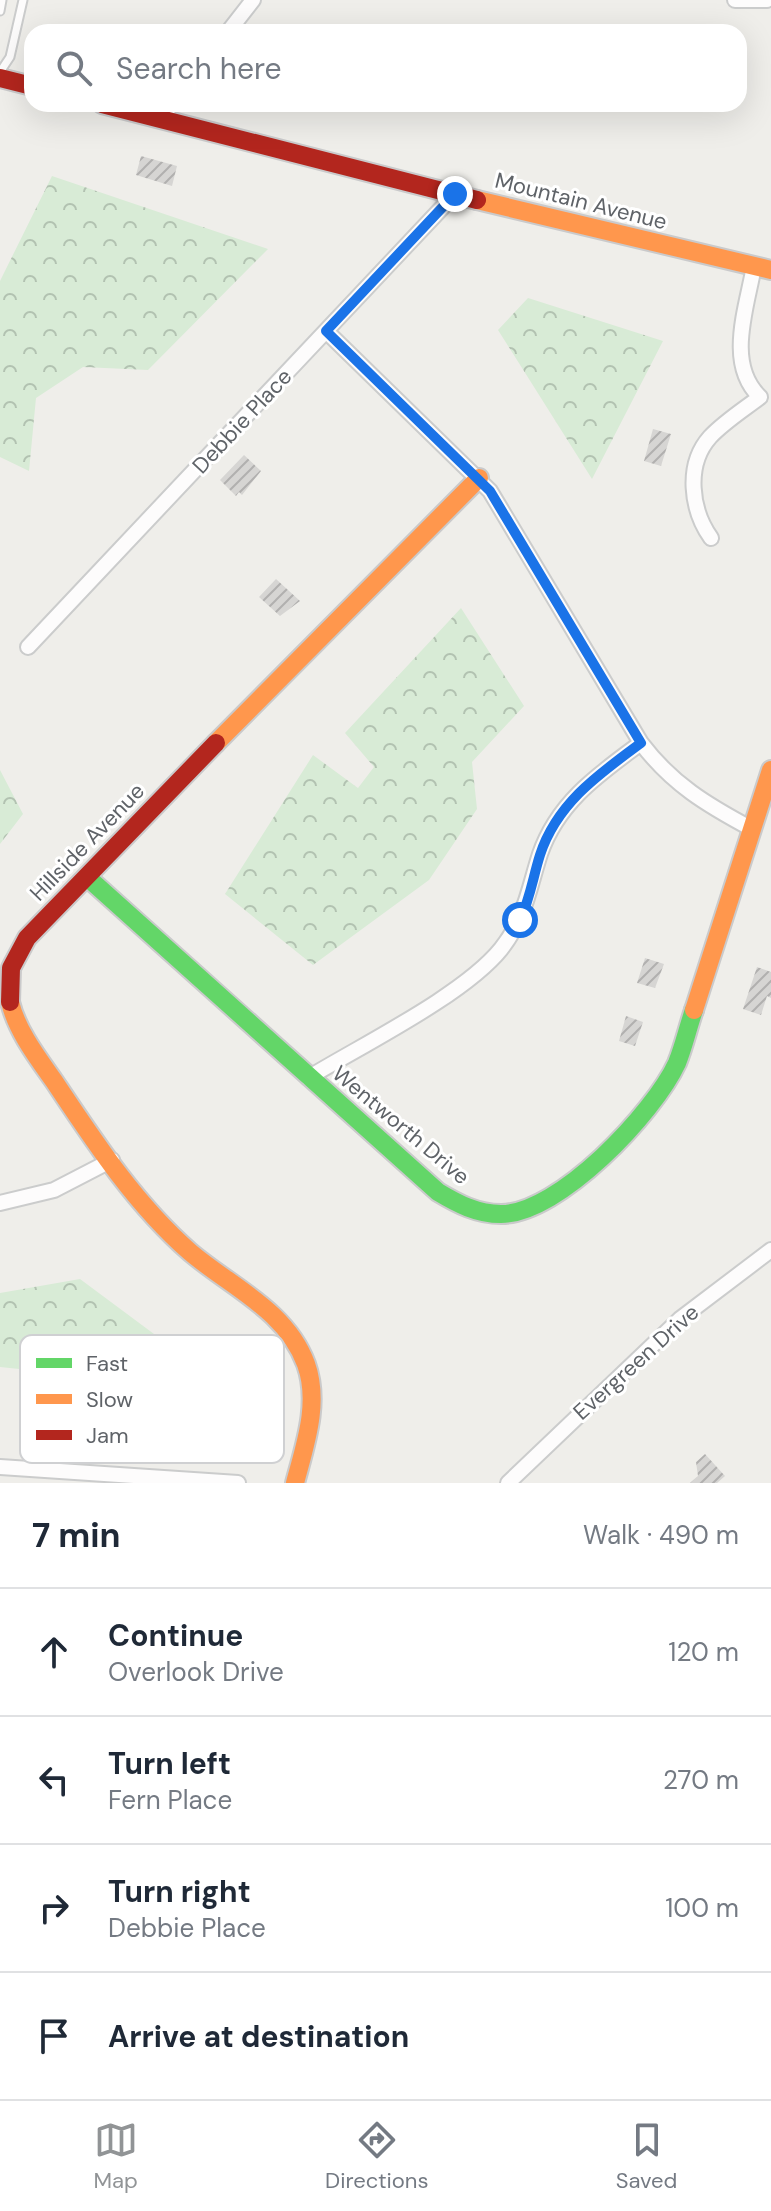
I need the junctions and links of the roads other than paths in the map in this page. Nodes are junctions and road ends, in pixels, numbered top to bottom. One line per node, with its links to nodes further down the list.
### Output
1 (2, 0): 6 (lane)
2 (23, 0): 8 (lane)
3 (253, 0): 7 (street)
4 (735, 0): 5 (street)
5 (767, 0)
6 (0, 11)
7 (234, 24)
8 (0, 75): 9 (street)
9 (24, 83)
10 (167, 112): 11 (street, Mountain Avenue)
11 (455, 194): 12 (street, Mountain Avenue); 13 (street, Debbie Place)
12 (763, 268): 15 (street)
13 (326, 331): 14 (street); 16 (street, Debbie Place)
14 (479, 478): 17 (street); 20 (street, Hillside Avenue)
15 (711, 538)
16 (28, 647)
17 (641, 743): 19 (street); 21 (street)
18 (771, 770): 19 (street, Wentworth Drive)
19 (752, 829): 21 (street, Wentworth Drive)
20 (87, 877): 21 (street, Wentworth Drive); 22 (street, Hillside Avenue)
21 (308, 1078)
22 (112, 1160): 23 (street); 27 (street, Hillside Avenue)
23 (0, 1203)
24 (771, 1250): 28 (street, Evergreen Drive)
25 (0, 1467): 26 (street)
26 (238, 1483)
27 (295, 1483)
28 (508, 1483)

